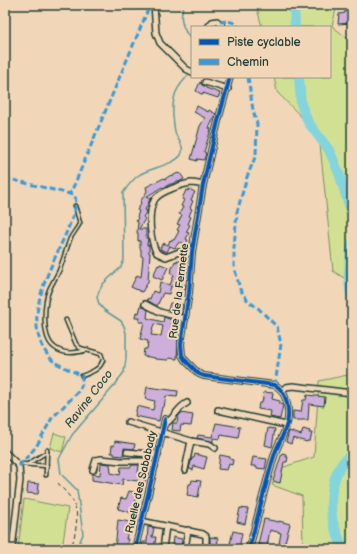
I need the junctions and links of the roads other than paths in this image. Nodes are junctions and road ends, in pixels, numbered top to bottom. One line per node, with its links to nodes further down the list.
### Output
1 (154, 5): 4 (street)
2 (209, 26): 3 (street)
3 (222, 26)
4 (191, 72)
5 (230, 78): 7 (street, Rue de la Fermette)
6 (205, 82): 7 (street)
7 (228, 89): 8 (street, Rue de la Fermette)
8 (203, 185): 10 (street, Rue de la Fermette); 10 (street)
9 (75, 206): 14 (lane)
10 (192, 252): 12 (street, Rue de la Fermette)
11 (145, 304): 12 (street, Rue de la Fermette)
12 (186, 319): 16 (street, Rue de la Fermette)
13 (66, 320): 14 (lane)
14 (87, 350): 15 (lane)
15 (82, 376)
16 (282, 391): 17 (street); 21 (street)
17 (352, 394)
18 (186, 403): 22 (street, Ruelle des Sababady)
19 (218, 410): 21 (street)
20 (128, 422): 22 (street, Ruelle des Sababady)
21 (286, 425): 43 (street)
22 (162, 433): 23 (street, Ruelle des Sababady); 27 (street, Ruelle des Sababady)
23 (191, 441): 24 (street, Ruelle des Sababady); 33 (street)
24 (216, 448)
25 (5, 452): 29 (street)
26 (127, 452): 27 (street, Ruelle des Sababady)
27 (158, 455): 31 (street, Ruelle des Sababady)
28 (27, 464): 29 (lane); 30 (lane); 30 (lane)
29 (21, 465): 38 (street)
30 (47, 466): 34 (lane)
31 (155, 466): 32 (street, Ruelle des Sababady); 35 (street, Ruelle des Sababady)
32 (93, 470)
33 (185, 470)
34 (46, 475)
35 (141, 520): 36 (street, Ruelle des Sababady); 39 (street, Ruelle des Sababady)
36 (166, 526): 37 (street, Ruelle des Sababady); 40 (street)
37 (188, 530): 41 (street); 42 (street, Ruelle des Sababady)
38 (12, 549)
39 (135, 549)
40 (163, 549)
41 (185, 549)
42 (206, 549)
43 (249, 549)

